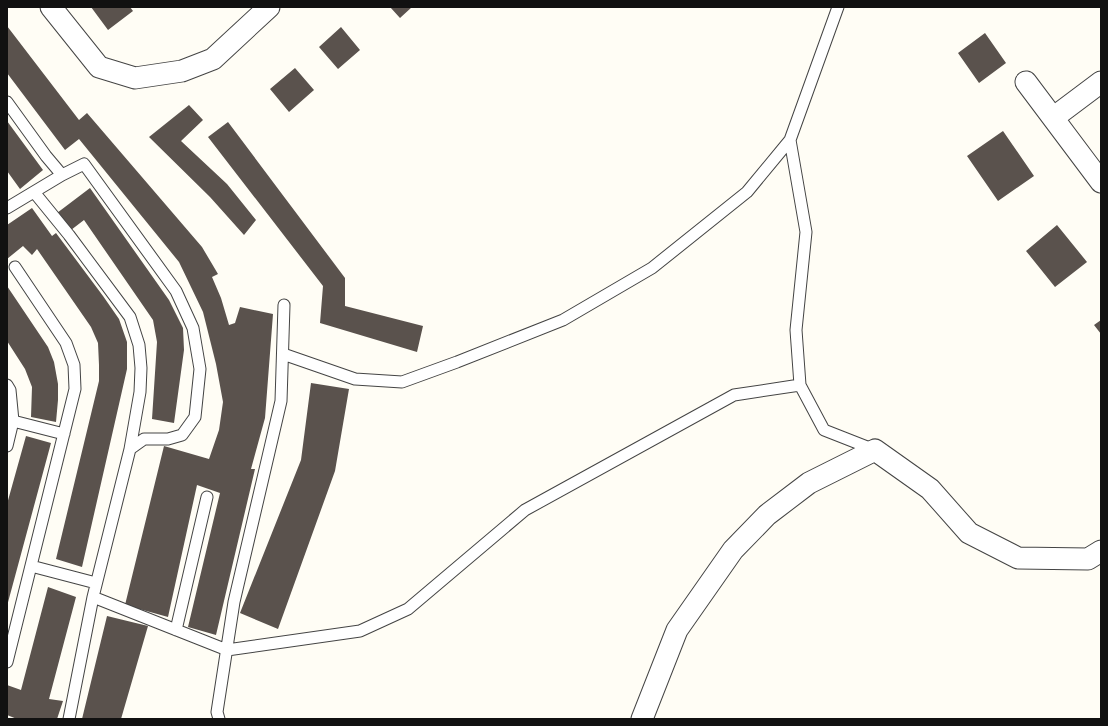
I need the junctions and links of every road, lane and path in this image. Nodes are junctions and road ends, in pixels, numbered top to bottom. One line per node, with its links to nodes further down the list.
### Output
1 (51, 7): 2 (street)
2 (269, 7)
3 (838, 7): 8 (lane)
4 (1026, 82): 7 (street)
5 (1101, 82): 7 (street)
6 (7, 102): 9 (lane)
7 (1053, 118): 10 (street)
8 (790, 140): 15 (lane); 17 (lane)
9 (62, 175): 11 (lane); 21 (lane)
10 (1101, 182)
11 (34, 192): 12 (lane); 21 (lane)
12 (9, 204)
13 (15, 267): 19 (lane)
14 (284, 305): 15 (lane)
15 (283, 354): 29 (lane)
16 (7, 385): 18 (lane)
17 (800, 385): 22 (lane); 29 (lane)
18 (13, 421): 19 (lane); 20 (lane)
19 (64, 434): 25 (lane)
20 (7, 446)
21 (130, 449): 26 (lane)
22 (875, 450): 24 (street); 33 (street)
23 (207, 497): 28 (lane)
24 (1101, 551)
25 (31, 566): 26 (lane); 30 (lane)
26 (96, 582): 27 (lane)
27 (93, 597): 28 (lane); 31 (lane)
28 (176, 630): 29 (lane)
29 (227, 650): 32 (lane)
30 (7, 662)
31 (69, 719)
32 (219, 719)
33 (642, 719)

